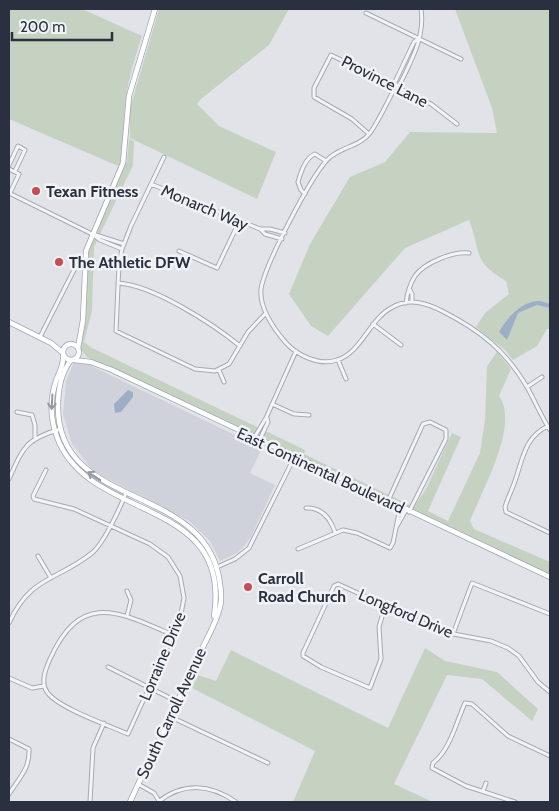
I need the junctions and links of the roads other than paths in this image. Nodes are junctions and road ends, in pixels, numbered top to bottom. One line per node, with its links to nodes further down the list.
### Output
1 (155, 9): 21 (main road)
2 (420, 9): 4 (street)
3 (366, 13): 4 (street)
4 (418, 39): 5 (street); 6 (street); 7 (street)
5 (461, 59)
6 (404, 62): 7 (street); 8 (street)
7 (409, 64): 8 (street)
8 (396, 86): 9 (street, Province Lane); 10 (street); 10 (street, Province Lane)
9 (458, 124)
10 (369, 134): 12 (street)
11 (164, 157): 15 (street)
12 (326, 161): 17 (street); 17 (street)
13 (9, 167): 14 (street); 14 (street)
14 (14, 171): 16 (street)
15 (151, 184): 18 (street, Monarch Way); 23 (street)
16 (9, 193): 21 (street)
17 (305, 194): 20 (street)
18 (239, 222): 19 (street, Monarch Way); 25 (street)
19 (260, 229): 20 (street, Monarch Way); 22 (street, Monarch Way)
20 (285, 233): 22 (street)
21 (92, 234): 23 (street); 24 (street); 27 (main road)
22 (282, 239): 32 (street)
23 (124, 244): 24 (street)
24 (122, 248): 28 (street)
25 (179, 251)
26 (469, 253): 29 (street)
27 (84, 262): 35 (main road); 36 (street)
28 (118, 283): 40 (street); 47 (street)
29 (410, 290): 30 (street); 31 (street)
30 (412, 302): 31 (street); 51 (street)
31 (406, 303): 34 (street)
32 (266, 313): 40 (street); 42 (street)
33 (9, 322): 36 (main road)
34 (373, 324): 39 (street); 45 (street)
35 (80, 329): 38 (main road, South Carroll Avenue); 41 (main road)
36 (40, 338): 37 (main road)
37 (51, 343): 38 (main road); 43 (main road)
38 (68, 344): 41 (main road); 43 (main road, South Carroll Avenue)
39 (401, 345)
40 (240, 346): 47 (street)
41 (78, 349): 44 (main road, South Carroll Avenue); 46 (main road, East Continental Boulevard)
42 (296, 351): 45 (street); 52 (street)
43 (63, 354): 44 (main road, East Continental Boulevard); 59 (main road, South Carroll Avenue, one-way to 59)
44 (72, 360): 46 (main road, East Continental Boulevard); 57 (main road, South Carroll Avenue)
45 (338, 360): 49 (street)
46 (91, 362): 61 (main road, East Continental Boulevard)
47 (219, 370): 50 (street)
48 (542, 377): 51 (street)
49 (346, 379)
50 (224, 382)
51 (527, 387): 56 (street)
52 (272, 404): 54 (street); 55 (street)
53 (17, 412): 60 (street)
54 (309, 415)
55 (266, 418): 61 (street); 62 (street)
56 (548, 426): 58 (street); 73 (street)
57 (61, 429): 59 (street); 67 (main road, South Carroll Avenue, one-way to 57)
58 (550, 430)
59 (55, 431): 60 (street); 67 (main road, South Carroll Avenue)
60 (35, 437): 65 (street)
61 (254, 438): 62 (main road, East Continental Boulevard)
62 (259, 441): 63 (main road, East Continental Boulevard)
63 (294, 458): 68 (main road, East Continental Boulevard); 76 (street)
64 (46, 470): 71 (street, Lorraine Drive)
65 (10, 474): 66 (street)
66 (9, 479)
67 (125, 495): 71 (street); 76 (main road, South Carroll Avenue)
68 (387, 502): 70 (main road, East Continental Boulevard); 70 (street)
69 (306, 508): 72 (street)
70 (405, 510): 72 (street); 77 (main road, East Continental Boulevard)
71 (110, 525): 78 (street); 85 (street, Lorraine Drive)
72 (335, 532): 74 (street)
73 (550, 533)
74 (298, 549)
75 (38, 556): 78 (street)
76 (214, 568): 91 (main road, South Carroll Avenue)
77 (550, 577)
78 (52, 578): 83 (street)
79 (126, 591): 82 (street)
80 (386, 606): 80 (street, Longford Drive); 84 (street, Longford Drive)
81 (550, 614): 84 (street)
82 (127, 616): 85 (street); 88 (street)
83 (9, 623)
84 (453, 634): 90 (street, Longford Drive)
85 (173, 635): 89 (street, Lorraine Drive)
86 (108, 667): 89 (street)
87 (9, 678): 88 (street)
88 (44, 686): 93 (street)
89 (149, 689): 91 (street); 93 (street, Lorraine Drive)
90 (550, 692)
91 (178, 702): 92 (main road, South Carroll Avenue)
92 (170, 718): 96 (street); 98 (main road, South Carroll Avenue)
93 (104, 723): 102 (street)
94 (9, 739): 100 (street)
95 (550, 756): 99 (street)
96 (268, 763)
97 (486, 783): 99 (street)
98 (138, 784): 103 (main road, South Carroll Avenue); 104 (street)
99 (483, 791): 101 (street)
100 (9, 794)
101 (510, 801): 106 (street)
102 (90, 802)
103 (130, 802)
104 (158, 802): 105 (street)
105 (236, 802)
106 (515, 802)

